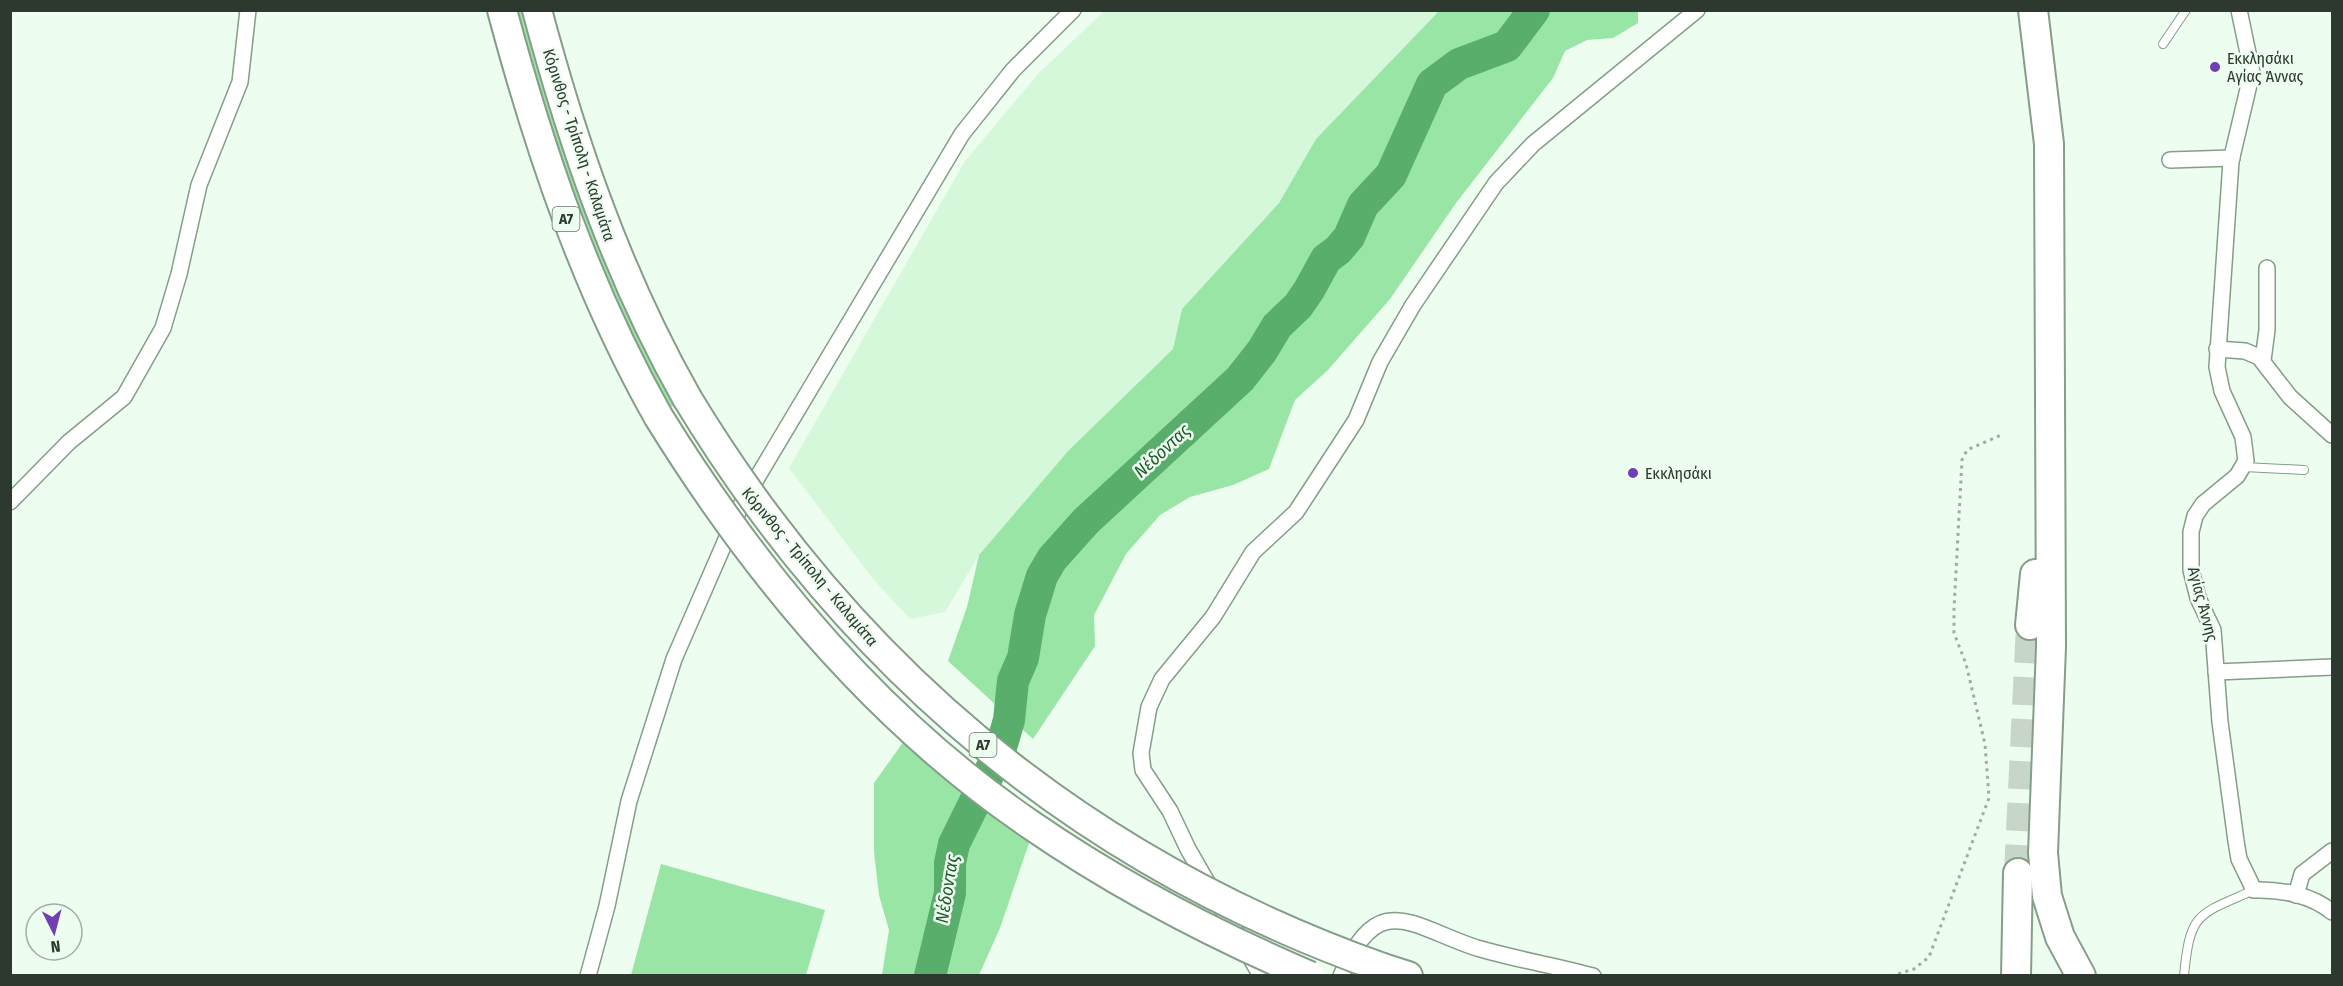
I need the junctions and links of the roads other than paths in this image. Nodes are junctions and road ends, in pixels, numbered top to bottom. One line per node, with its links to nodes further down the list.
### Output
1 (248, 10): 19 (street)
2 (502, 10): 31 (highway, Κόρινθος - Τρίπολη - Καλαμάτα / Α7, bridge)
3 (537, 10): 28 (highway, Κόρινθος - Τρίπολη - Καλαμάτα / Α7, bridge)
4 (1073, 10): 29 (street)
5 (1697, 10): 30 (street)
6 (2033, 10): 15 (highway)
7 (2186, 10): 9 (lane)
8 (2240, 10): 10 (street)
9 (2163, 44)
10 (2232, 158): 11 (street); 13 (street)
11 (2170, 160)
12 (2266, 268): 14 (street)
13 (2217, 349): 14 (street); 17 (street)
14 (2263, 360): 16 (street)
15 (2052, 405): 20 (highway); 35 (highway)
16 (2332, 435)
17 (2244, 467): 18 (lane); 22 (street, Αγίας Άννης)
18 (2304, 470)
19 (10, 502)
20 (2030, 625)
21 (2332, 667): 22 (street)
22 (2216, 672): 25 (street, Αγίας Άννης)
23 (2332, 851): 26 (street)
24 (2018, 873): 34 (highway)
25 (2254, 890): 26 (street); 36 (lane)
26 (2296, 895): 27 (street)
27 (2332, 912)
28 (1395, 972)
29 (588, 975)
30 (1261, 975)
31 (1310, 975)
32 (1341, 975): 33 (street)
33 (1593, 975)
34 (2016, 975)
35 (2081, 975)
36 (2184, 975)

